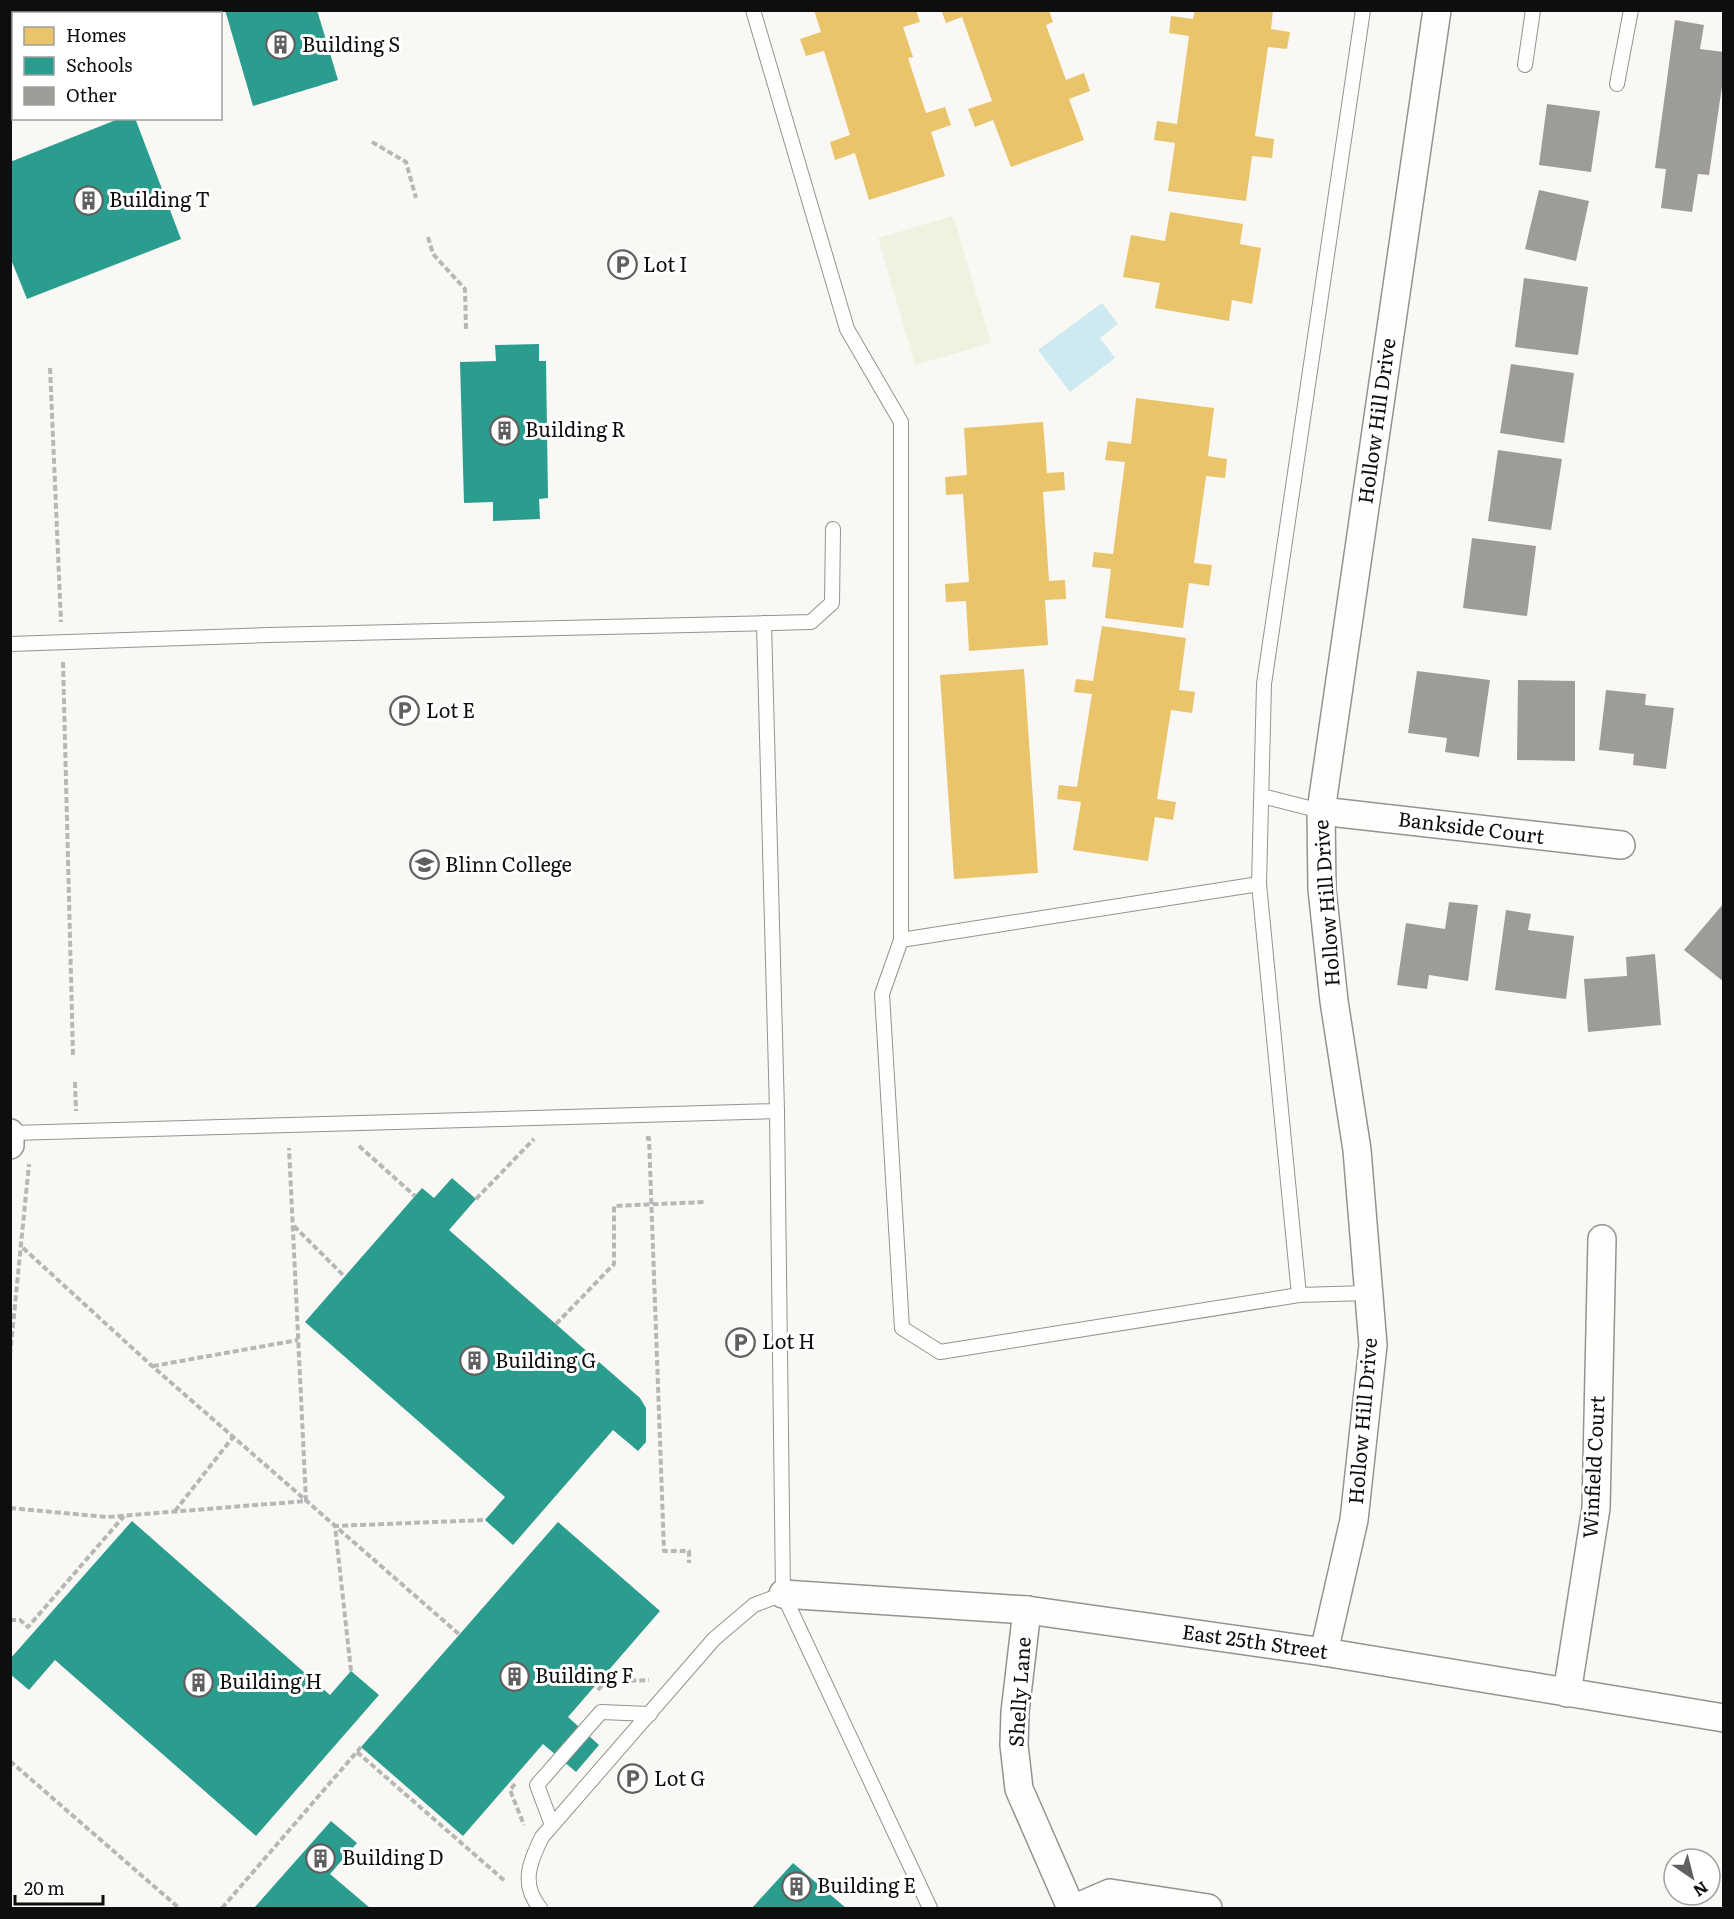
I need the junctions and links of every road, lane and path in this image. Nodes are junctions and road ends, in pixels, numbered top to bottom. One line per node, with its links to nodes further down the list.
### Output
1 (753, 10): 22 (lane)
2 (1363, 10): 18 (lane)
3 (1437, 10): 19 (street, Hollow Hill Drive)
4 (1533, 10): 6 (lane)
5 (1630, 10): 7 (lane)
6 (1525, 65)
7 (1617, 84)
8 (372, 142): 9 (path)
9 (416, 198)
10 (428, 237): 11 (path)
11 (466, 329)
12 (50, 368): 15 (path)
13 (833, 530): 14 (lane)
14 (764, 623): 16 (lane); 25 (lane)
15 (61, 631)
16 (10, 644)
17 (63, 658): 23 (path)
18 (1262, 796): 19 (lane); 21 (lane)
19 (1322, 811): 20 (street, Bankside Court); 47 (street, Hollow Hill Drive)
20 (1621, 845)
21 (1260, 884): 22 (lane); 48 (lane)
22 (901, 940): 48 (lane)
23 (73, 1055)
24 (75, 1082): 26 (path)
25 (777, 1111): 27 (lane); 61 (lane)
26 (76, 1113)
27 (552, 1118): 29 (lane); 31 (path)
28 (638, 1138): 42 (path)
29 (16, 1141): 45 (path)
30 (521, 1141): 31 (path)
31 (532, 1141): 32 (path); 40 (path)
32 (544, 1141)
33 (348, 1146): 34 (path)
34 (359, 1146): 35 (path); 39 (path)
35 (371, 1146)
36 (277, 1148): 37 (path)
37 (289, 1148): 38 (path); 43 (path)
38 (300, 1148)
39 (415, 1196)
40 (476, 1199)
41 (704, 1202): 42 (path)
42 (652, 1204): 49 (path); 60 (path)
43 (293, 1225): 46 (path); 50 (path)
44 (1602, 1239): 67 (street, Winfield Court)
45 (23, 1248): 51 (path); 52 (path)
46 (344, 1276)
47 (1367, 1293): 48 (lane); 65 (street, Hollow Hill Drive)
48 (1299, 1295)
49 (556, 1324)
50 (298, 1340): 52 (path); 54 (path)
51 (10, 1355)
52 (152, 1366): 53 (path)
53 (233, 1437): 54 (path); 56 (path)
54 (306, 1501): 56 (path); 59 (path)
55 (10, 1508): 57 (path)
56 (175, 1511): 57 (path)
57 (124, 1516): 63 (path)
58 (485, 1520): 59 (path)
59 (335, 1526): 64 (path); 66 (path)
60 (689, 1563)
61 (783, 1594): 62 (street, East 25th Street); 68 (lane); 78 (lane)
62 (1027, 1610): 65 (street, East 25th Street); 79 (street, Shelly Lane)
63 (10, 1620)
64 (460, 1635)
65 (1324, 1652): 67 (street, East 25th Street)
66 (351, 1671)
67 (1568, 1693): 69 (street, East 25th Street)
68 (650, 1714): 73 (lane); 73 (lane)
69 (1724, 1718)
70 (361, 1747): 71 (path)
71 (357, 1752): 74 (path); 76 (path)
72 (10, 1761): 75 (path)
73 (552, 1825): 77 (lane)
74 (507, 1882)
75 (179, 1908)
76 (222, 1908)
77 (540, 1908)
78 (930, 1908)
79 (1073, 1908): 80 (street)
80 (1208, 1908)

